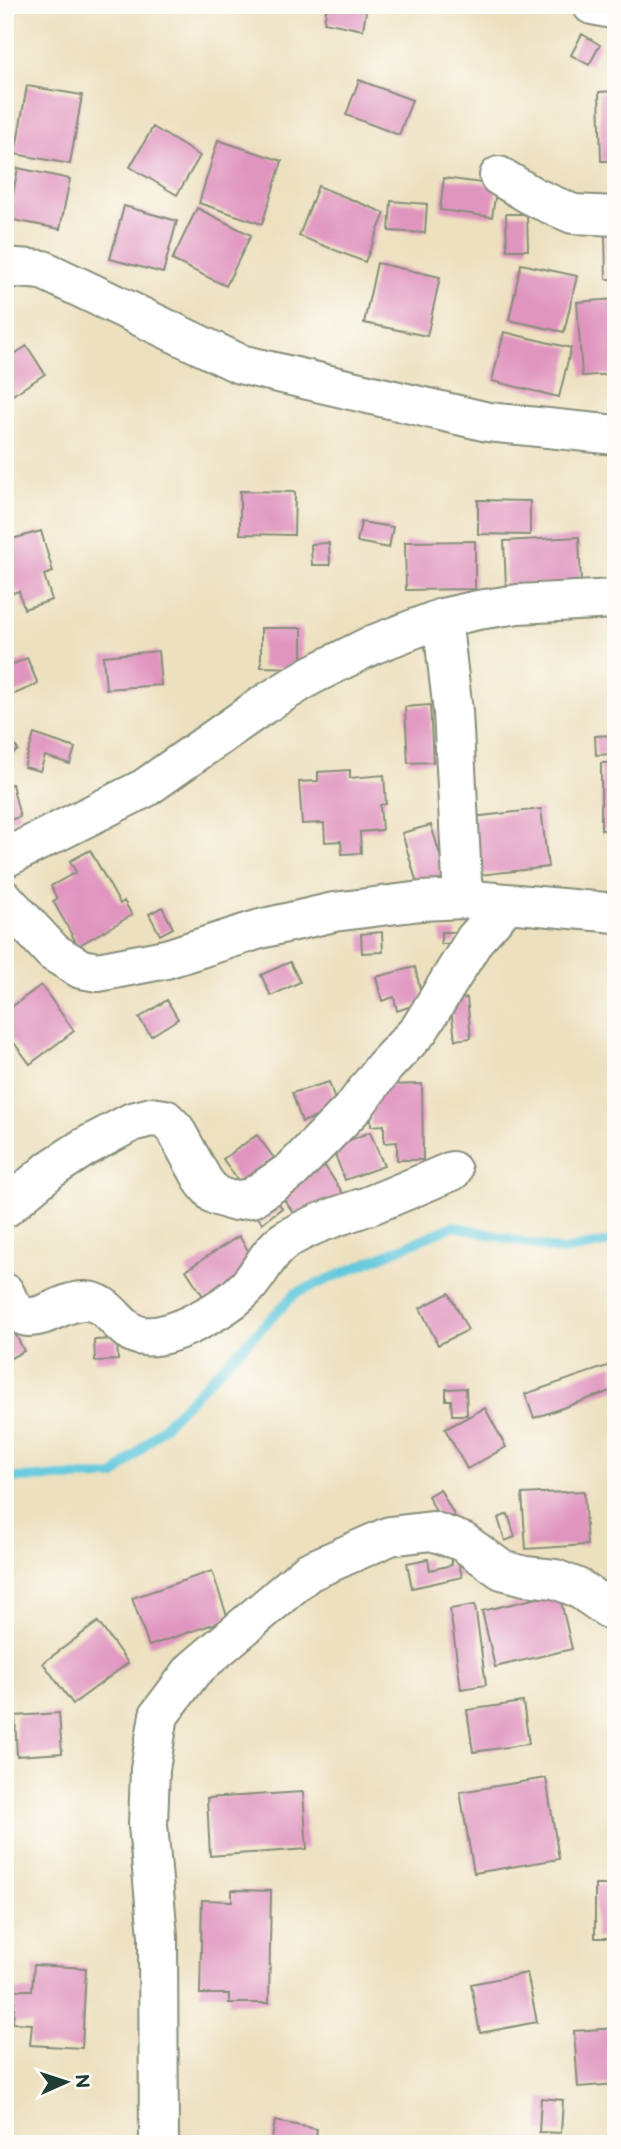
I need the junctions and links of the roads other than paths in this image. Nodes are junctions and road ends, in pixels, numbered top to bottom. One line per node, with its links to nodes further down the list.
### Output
1 (592, 5): 2 (street)
2 (616, 10)
3 (499, 176): 4 (street)
4 (616, 216)
5 (5, 267): 6 (street)
6 (616, 435)
7 (616, 599): 8 (street)
8 (442, 618): 9 (street); 10 (street)
9 (5, 858)
10 (463, 899): 11 (street); 12 (street)
11 (5, 900)
12 (506, 905): 13 (street); 15 (street)
13 (616, 914)
14 (452, 1171): 16 (street)
15 (5, 1208)
16 (5, 1293)
17 (616, 1614): 18 (street)
18 (159, 2144)

